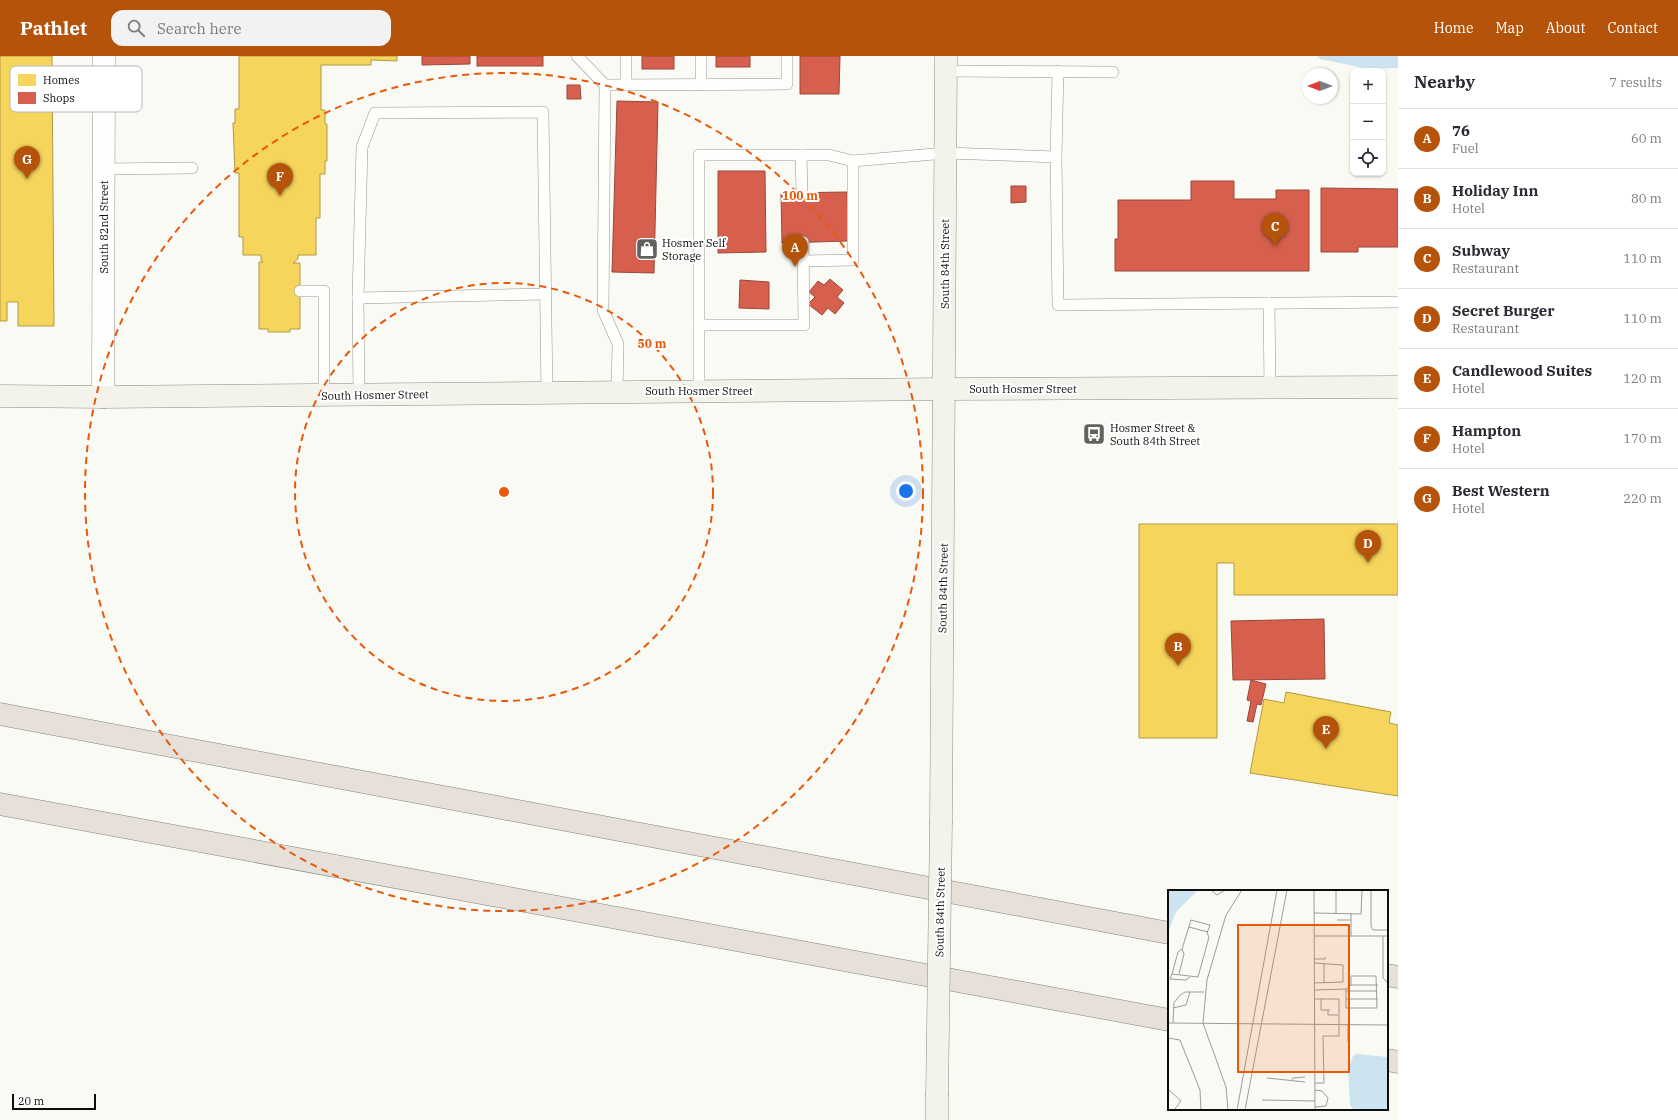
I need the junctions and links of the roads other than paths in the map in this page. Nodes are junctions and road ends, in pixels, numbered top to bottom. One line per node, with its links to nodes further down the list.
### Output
1 (577, 56): 9 (lane)
2 (626, 56): 10 (lane)
3 (701, 56): 8 (lane)
4 (787, 56): 8 (lane)
5 (946, 63): 6 (lane); 12 (main road, South 84th Street)
6 (1058, 71): 7 (lane); 14 (lane)
7 (1112, 72)
8 (701, 84): 10 (lane)
9 (604, 85): 10 (lane); 30 (lane)
10 (626, 85)
11 (104, 112): 17 (street, South 82nd Street)
12 (946, 153): 14 (lane); 15 (lane); 29 (main road, South 84th Street)
13 (801, 155): 15 (lane); 18 (lane); 26 (lane)
14 (1056, 157): 25 (lane)
15 (853, 161): 20 (lane)
16 (192, 168): 17 (lane)
17 (104, 169): 36 (street, South 82nd Street)
18 (802, 193)
19 (803, 242): 20 (lane)
20 (803, 261): 26 (lane)
21 (300, 291): 33 (lane)
22 (545, 294): 23 (lane); 23 (lane); 32 (lane)
23 (358, 298): 34 (lane)
24 (1398, 302): 25 (lane)
25 (1269, 303): 28 (lane)
26 (700, 326): 31 (lane)
27 (1398, 387): 28 (main road, South Hosmer Street)
28 (1270, 388): 29 (main road, South Hosmer Street)
29 (944, 389): 31 (main road, South Hosmer Street); 45 (main road, South 84th Street, bridge)
30 (617, 392): 31 (main road, South Hosmer Street); 32 (main road, South Hosmer Street)
31 (700, 392)
32 (547, 393): 34 (main road, South Hosmer Street)
33 (324, 395): 34 (main road, South Hosmer Street); 36 (main road, South Hosmer Street)
34 (359, 395)
35 (0, 396): 36 (main road, South Hosmer Street)
36 (103, 397)
37 (0, 714): 39 (highway)
38 (0, 804): 42 (highway)
39 (1168, 933)
40 (1388, 975): 41 (highway)
41 (1398, 977)
42 (1168, 1020)
43 (1388, 1060): 44 (highway)
44 (1398, 1062)
45 (937, 1120)

